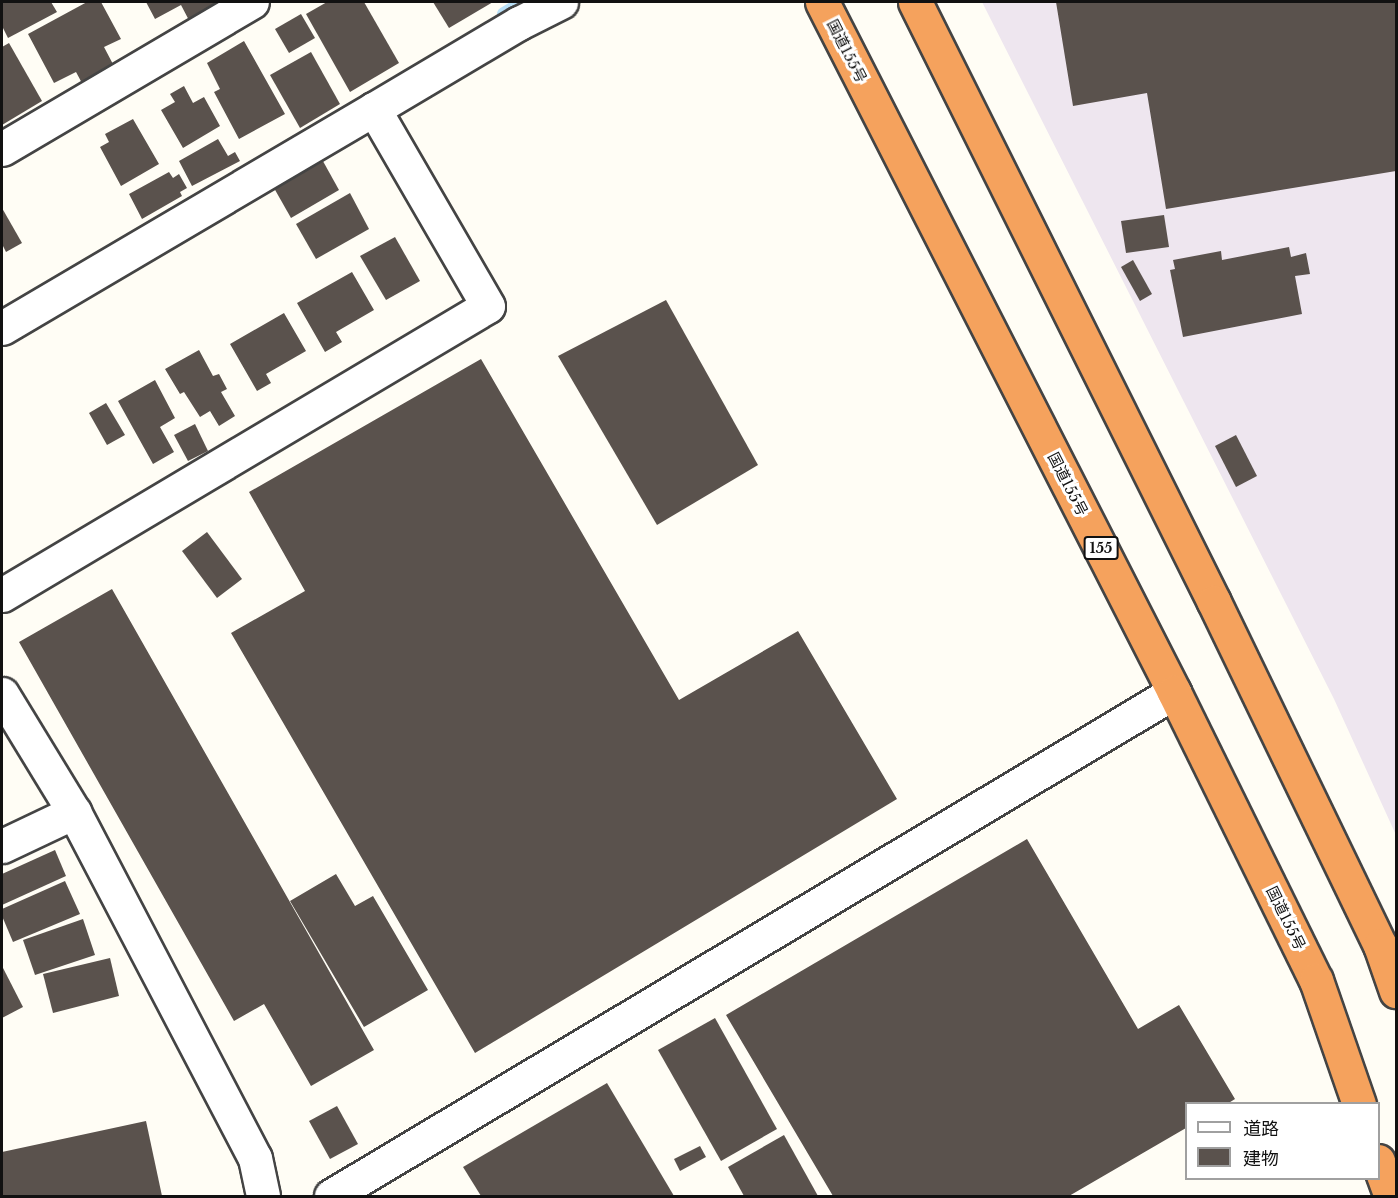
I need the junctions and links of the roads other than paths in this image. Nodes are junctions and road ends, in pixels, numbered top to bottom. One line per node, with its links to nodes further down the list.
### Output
1 (252, 2): 6 (street)
2 (561, 2): 5 (street)
3 (822, 2): 9 (highway, 国道155号 / 155)
4 (915, 2): 13 (highway)
5 (374, 110): 7 (street); 8 (street)
6 (2, 149)
7 (2, 328)
8 (2, 595)
9 (1174, 692): 14 (highway, 国道155号 / 155); 17 (street)
10 (2, 694): 11 (street)
11 (74, 812): 12 (street); 16 (street)
12 (2, 846)
13 (1396, 991)
14 (1358, 1102)
15 (1380, 1167): 18 (highway)
16 (263, 1197)
17 (331, 1197)
18 (1391, 1197)

